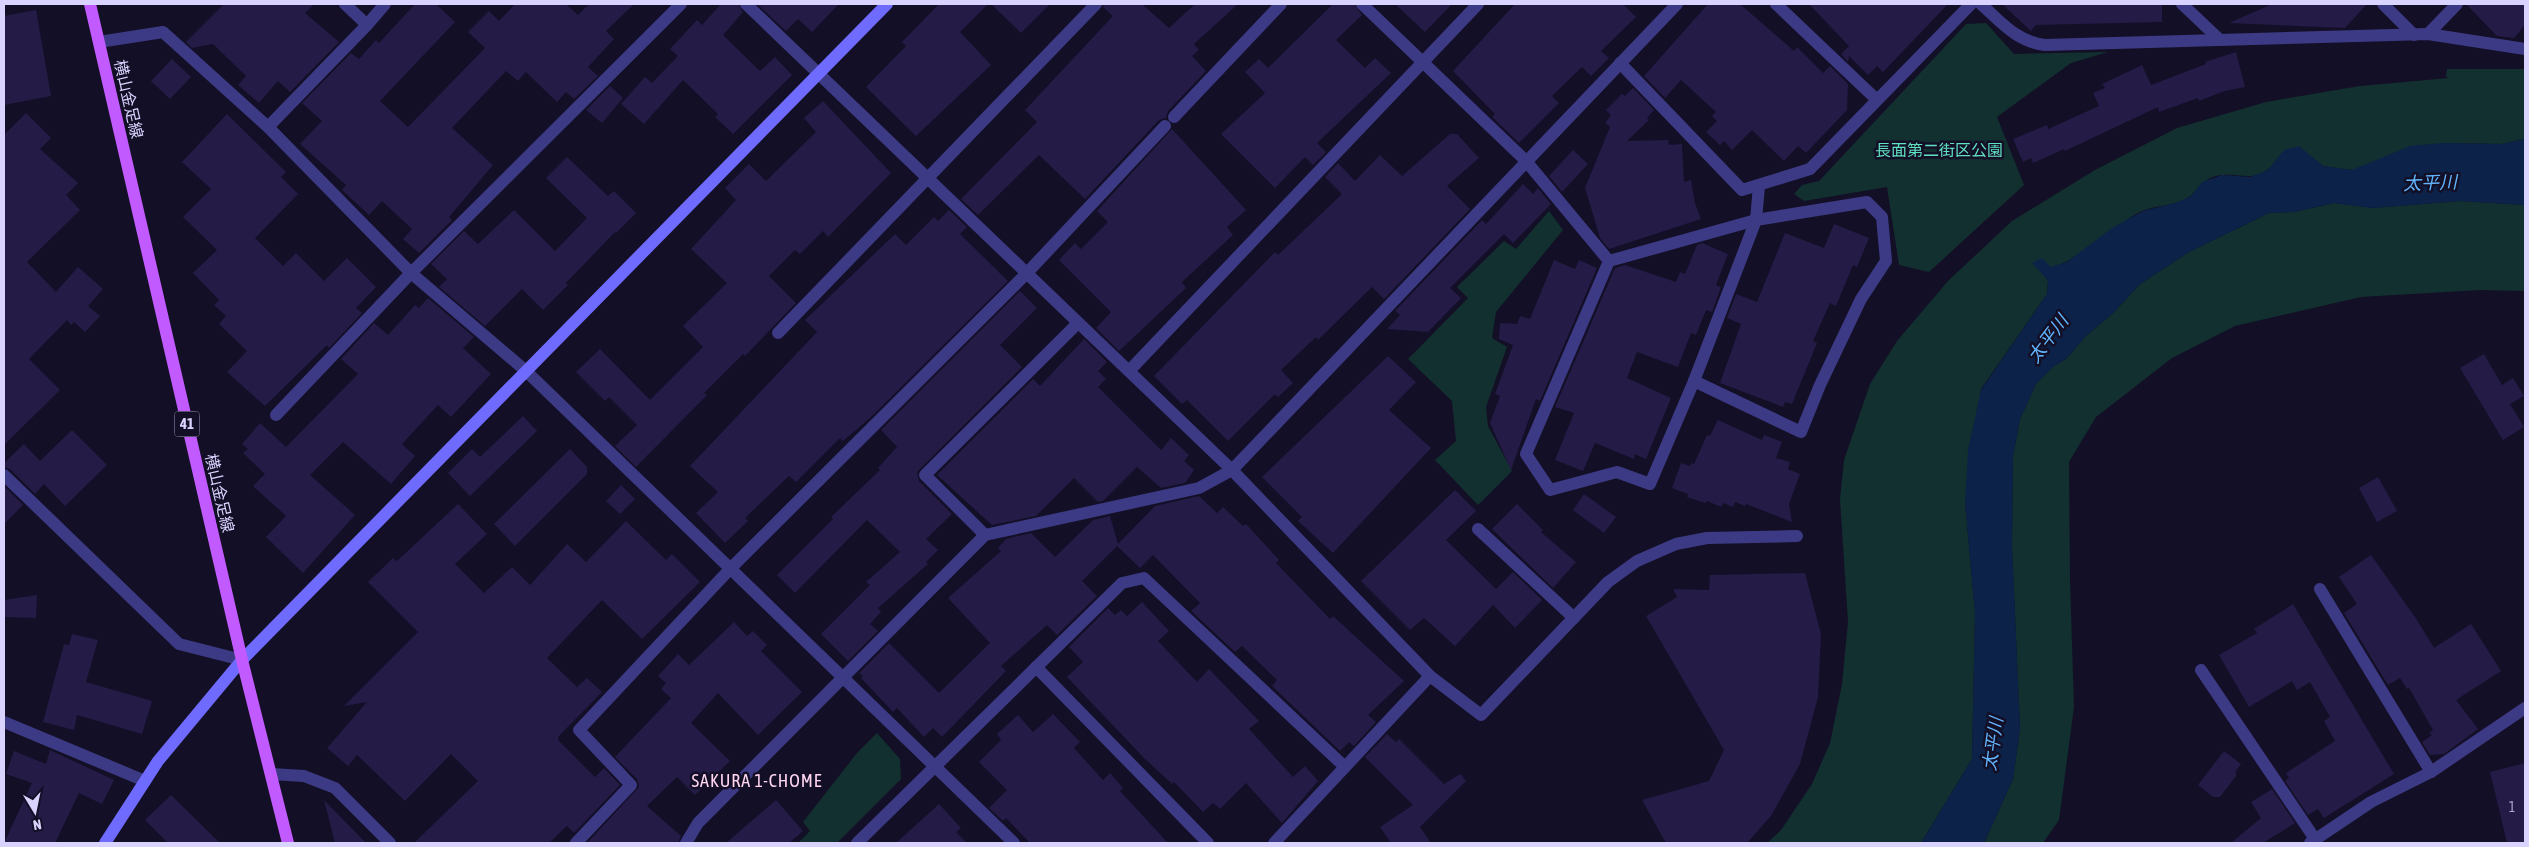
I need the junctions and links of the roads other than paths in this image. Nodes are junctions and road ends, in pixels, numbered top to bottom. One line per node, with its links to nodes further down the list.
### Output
1 (90, 4): 22 (main road, 横山金足線 / 41)
2 (345, 4): 18 (street)
3 (385, 4): 18 (street)
4 (681, 4): 34 (street)
5 (746, 4): 26 (street)
6 (887, 4): 26 (street)
7 (1096, 4): 30 (street)
8 (1281, 4): 35 (street)
9 (1362, 4): 24 (street)
10 (1478, 4): 24 (street)
11 (1678, 4): 25 (street)
12 (1776, 4): 27 (street)
13 (1971, 4): 27 (street)
14 (1981, 4): 21 (street)
15 (2182, 4): 21 (street)
16 (2384, 4): 20 (street)
17 (2457, 4): 19 (street)
18 (367, 25): 28 (street)
19 (2428, 34): 20 (street); 23 (street)
20 (2414, 35): 21 (street)
21 (2220, 40)
22 (99, 42): 28 (street); 50 (main road, 横山金足線 / 41)
23 (2525, 49)
24 (1423, 62): 29 (street); 39 (street)
25 (1620, 63): 29 (street); 31 (street)
26 (817, 74): 30 (street); 38 (street)
27 (1876, 99): 31 (street)
28 (268, 127): 34 (street)
29 (1526, 161): 33 (street); 42 (street)
30 (926, 178): 35 (street); 37 (street)
31 (1759, 186): 32 (street)
32 (1756, 220): 33 (street); 40 (street); 40 (street)
33 (1609, 262): 40 (street)
34 (411, 273): 38 (street); 41 (street)
35 (1026, 274): 36 (street); 47 (street)
36 (1078, 323): 39 (street); 45 (street)
37 (778, 333)
38 (526, 370): 47 (street); 50 (street)
39 (1129, 371): 42 (street)
40 (1694, 381)
41 (276, 415)
42 (1232, 470): 45 (street); 53 (street)
43 (4, 475): 50 (street)
44 (1478, 529): 49 (street)
45 (985, 535): 54 (street)
46 (1797, 536): 49 (street)
47 (730, 569): 54 (street); 66 (street)
48 (2320, 589): 59 (street)
49 (1574, 618): 53 (street)
50 (242, 660): 60 (main road, 横山金足線 / 41); 61 (street)
51 (1036, 667): 57 (street); 58 (street); 70 (street)
52 (2201, 670): 62 (street)
53 (1430, 676): 58 (street)
54 (843, 678): 57 (street); 67 (street)
55 (2525, 708): 59 (street)
56 (4, 722): 61 (street)
57 (935, 767): 68 (street); 69 (street)
58 (1345, 767): 71 (street)
59 (2431, 772): 62 (street)
60 (270, 774): 64 (main road, 横山金足線 / 41); 65 (street)
61 (145, 781): 63 (street)
62 (2312, 841)
63 (105, 843)
64 (288, 843)
65 (390, 843)
66 (576, 843)
67 (686, 843)
68 (857, 843)
69 (1014, 843)
70 (1208, 843)
71 (1274, 843)

